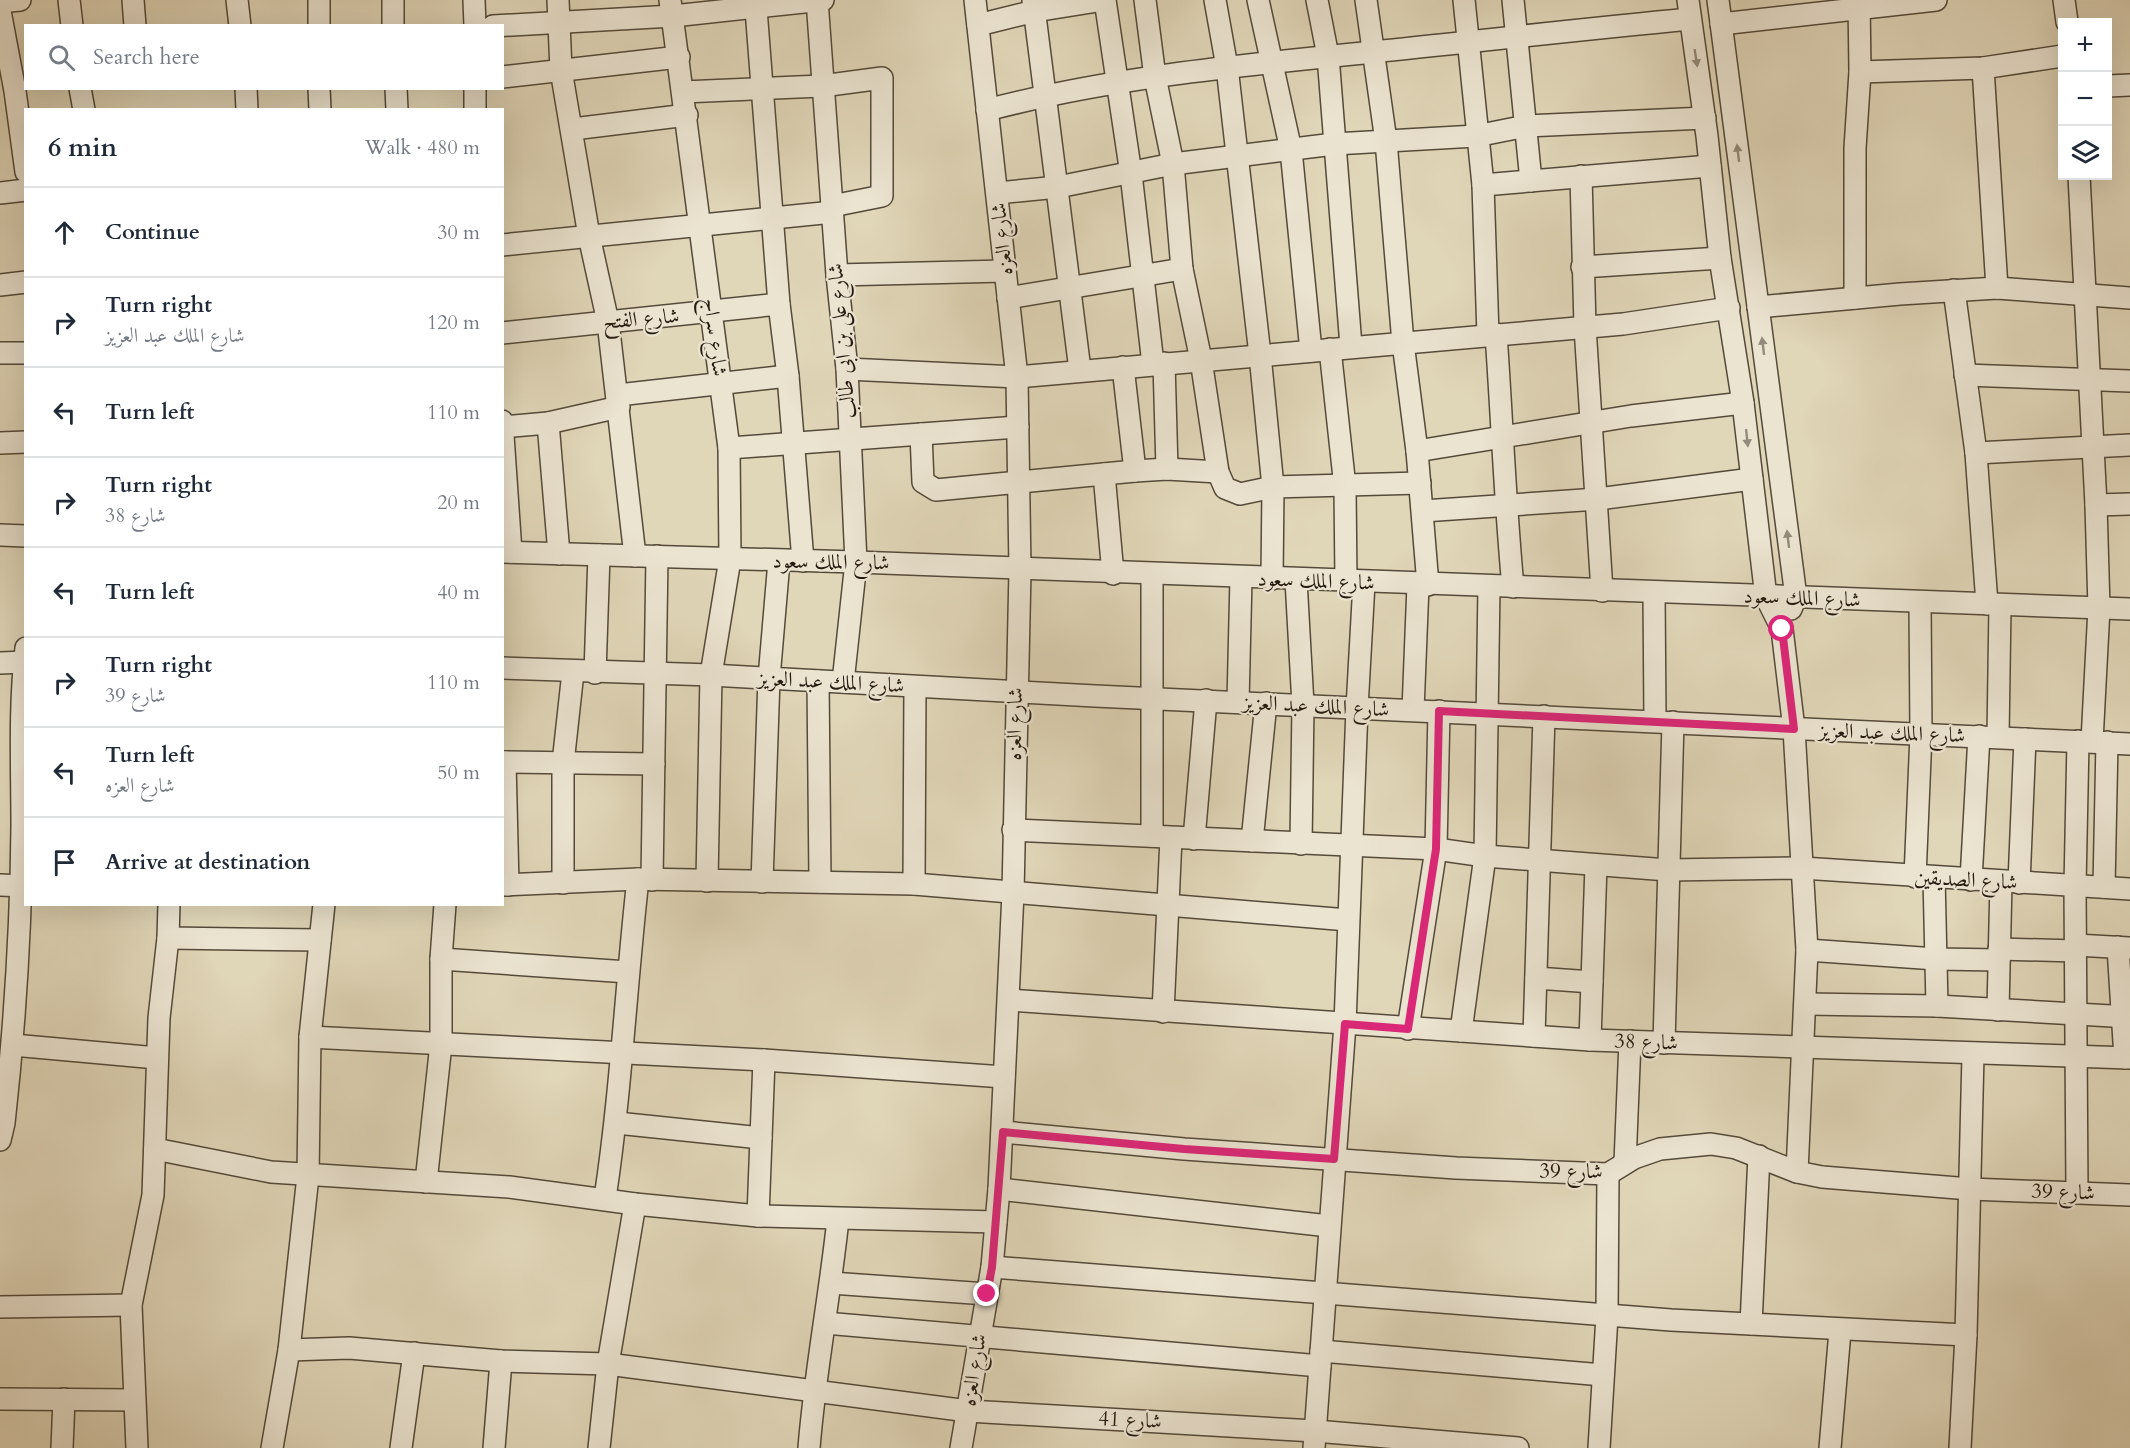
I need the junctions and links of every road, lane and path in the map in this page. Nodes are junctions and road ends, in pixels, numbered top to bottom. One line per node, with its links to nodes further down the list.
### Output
1 (20, 0): 23 (street)
2 (69, 0): 33 (street)
3 (133, 0): 34 (street)
4 (237, 0): 35 (street)
5 (319, 0): 36 (street)
6 (393, 0): 37 (street)
7 (474, 0): 38 (street)
8 (558, 0): 32 (street)
9 (817, 0): 10 (street); 28 (street); 58 (street, شارع على بن ابى طالب)
10 (824, 0)
11 (975, 0): 40 (street, شارع العزه)
12 (1104, 0): 25 (street); 56 (street)
13 (1145, 0): 55 (street)
14 (1215, 0): 50 (street)
15 (1258, 0): 49 (street)
16 (1317, 0): 46 (street)
17 (1366, 0): 45 (street)
18 (1464, 0): 43 (street)
19 (1513, 0): 42 (street)
20 (1718, 0): 39 (street)
21 (1936, 0): 24 (street)
22 (2064, 0): 31 (street)
23 (0, 2)
24 (1859, 5): 26 (street); 53 (street)
25 (1034, 6): 40 (street); 68 (street)
26 (1812, 6): 39 (street)
27 (671, 8): 28 (street); 32 (street); 47 (street, شارع سراج)
28 (756, 9): 60 (street)
29 (1689, 10): 42 (street); 76 (street, one-way to 76)
30 (0, 11): 44 (street)
31 (2066, 18)
32 (560, 23): 41 (street); 52 (street)
33 (72, 24)
34 (135, 24)
35 (240, 24)
36 (319, 24)
37 (393, 24)
38 (476, 24)
39 (1721, 24): 117 (street, one-way to 39)
40 (978, 25): 74 (street, شارع العزه)
41 (504, 26)
42 (1515, 35): 43 (street); 77 (street)
43 (1466, 42): 45 (street); 80 (street)
44 (3, 51): 61 (street)
45 (1374, 52): 46 (street); 81 (street)
46 (1328, 56): 49 (street); 82 (street)
47 (679, 57): 52 (street); 67 (street, شارع سراج)
48 (2058, 57): 51 (street)
49 (1274, 61): 50 (street); 83 (street)
50 (1227, 67): 55 (street); 84 (street)
51 (1983, 68): 53 (street); 110 (street)
52 (561, 70): 54 (street); 78 (street)
53 (1860, 72): 114 (street)
54 (504, 77)
55 (1155, 77): 56 (street); 85 (street)
56 (1119, 83): 68 (street); 87 (street)
57 (2130, 85): 59 (street)
58 (822, 86): 60 (street); 96 (street, شارع على بن ابى طالب); 96 (street)
59 (2112, 86)
60 (763, 88): 67 (street); 97 (street)
61 (22, 90): 79 (street)
62 (80, 90): 69 (street)
63 (246, 90): 70 (street)
64 (319, 90): 71 (street)
65 (396, 90): 72 (street)
66 (475, 90): 73 (street)
67 (683, 92): 75 (street, شارع سراج)
68 (1046, 95): 74 (street); 92 (street)
69 (84, 108)
70 (247, 108)
71 (320, 108)
72 (397, 108)
73 (475, 108)
74 (987, 110): 95 (street, شارع العزه)
75 (687, 115): 78 (street); 98 (street, شارع سراج)
76 (1705, 118): 77 (street); 86 (street)
77 (1526, 126): 80 (street); 90 (street)
78 (573, 129): 99 (street)
79 (24, 131)
80 (1476, 136): 81 (street); 91 (street)
81 (1386, 141): 82 (street); 124 (street)
82 (1334, 144): 83 (street); 125 (street)
83 (1292, 150): 84 (street); 125 (street)
84 (1236, 157): 85 (street); 128 (street)
85 (1173, 164): 87 (street); 103 (street)
86 (1710, 166): 88 (street); 101 (street)
87 (1131, 174): 92 (street); 106 (street)
88 (1581, 176): 90 (street); 102 (street)
89 (2079, 180): 112 (street)
90 (1531, 181): 91 (street)
91 (1483, 185): 123 (street)
92 (1058, 187): 95 (street); 109 (street)
93 (24, 190): 94 (street)
94 (0, 193)
95 (997, 193): 104 (street, شارع العزه)
96 (832, 209): 97 (street); 105 (street, شارع على بن ابى طالب)
97 (773, 217): 98 (street); 116 (street)
98 (699, 224): 99 (street); 119 (street, شارع سراج)
99 (589, 236): 100 (street); 120 (street)
100 (504, 245)
101 (1720, 258): 102 (street); 118 (street)
102 (1582, 267): 121 (street)
103 (1182, 269): 106 (street); 129 (street)
104 (1005, 271): 105 (street); 113 (street, شارع العزه)
105 (837, 275): 132 (street, شارع على بن ابى طالب)
106 (1142, 276): 109 (street); 130 (street)
107 (24, 282): 108 (street)
108 (0, 285)
109 (1068, 288): 113 (street); 133 (street)
110 (1997, 288): 111 (street); 112 (street)
111 (1954, 290): 114 (street); 134 (street)
112 (2086, 293): 115 (street); 137 (street)
113 (1008, 298): 136 (street, شارع العزه)
114 (1855, 298): 117 (street)
115 (2130, 298)
116 (779, 304): 119 (street, شارع الفتح); 135 (street)
117 (1758, 307): 196 (street, one-way to 117)
118 (1729, 308): 121 (street); 141 (street)
119 (712, 313): 120 (street, شارع الفتح); 139 (street, شارع سراج)
120 (608, 322): 122 (street, شارع الفتح); 140 (street)
121 (1585, 327): 123 (street); 143 (street)
122 (504, 333)
123 (1492, 335): 124 (street); 147 (street)
124 (1403, 343): 125 (street); 155 (street)
125 (1331, 349): 128 (street); 166 (street)
126 (0, 353): 127 (street)
127 (24, 353)
128 (1260, 355): 129 (street); 165 (street)
129 (1201, 360): 130 (street); 160 (street)
130 (1158, 364): 131 (street); 158 (street)
131 (1123, 367): 133 (street); 159 (street)
132 (847, 369): 136 (street); 148 (street, شارع على بن ابى طالب)
133 (1080, 370): 136 (street)
134 (1965, 375): 137 (street); 156 (street)
135 (788, 376): 139 (street); 151 (street)
136 (1017, 377): 145 (street, شارع العزه)
137 (2089, 379): 138 (street); 153 (street)
138 (2130, 381)
139 (720, 382): 140 (street); 154 (street, شارع سراج)
140 (619, 401): 142 (street); 177 (street)
141 (1743, 403): 143 (street); 162 (street, one-way to 162)
142 (548, 423): 144 (street); 175 (street)
143 (1590, 423): 147 (street); 167 (street)
144 (504, 427)
145 (1018, 427): 146 (street); 163 (street, شارع العزه)
146 (921, 434): 148 (street); 163 (street)
147 (1504, 438): 155 (street); 169 (street)
148 (850, 439): 151 (street); 182 (street, شارع على بن ابى طالب)
149 (24, 442): 150 (street)
150 (0, 443)
151 (794, 443): 154 (street); 181 (street)
152 (2130, 445): 153 (street)
153 (2092, 446): 156 (street); 170 (street)
154 (729, 448): 179 (street, شارع سراج)
155 (1418, 452): 164 (street)
156 (1976, 453): 198 (street)
157 (504, 458): 174 (street)
158 (1167, 469): 159 (street); 160 (street)
159 (1135, 471): 161 (street)
160 (1218, 472): 165 (street)
161 (1104, 474): 163 (street); 184 (street)
162 (1752, 479): 167 (street); 195 (street)
163 (1019, 482): 183 (street, شارع العزه)
164 (1420, 483): 166 (street); 171 (street)
165 (1273, 487): 166 (street); 187 (street)
166 (1345, 487): 189 (street)
167 (1598, 499): 169 (street); 193 (street)
168 (2130, 504): 170 (street)
169 (1505, 505): 171 (street); 192 (street)
170 (2096, 505): 199 (street)
171 (1423, 511): 190 (street)
172 (0, 535): 173 (street)
173 (24, 536)
174 (507, 552): 175 (street, شارع الملك سعود)
175 (559, 554): 176 (street, شارع الملك سعود)
176 (599, 555): 177 (street, شارع الملك سعود); 207 (street)
177 (635, 556): 178 (street, شارع الملك سعود)
178 (657, 556): 179 (street, شارع الملك سعود); 208 (street)
179 (730, 560): 180 (street, شارع الملك سعود); 209 (street, شارع سراج)
180 (779, 561): 181 (street, شارع الملك سعود); 210 (street)
181 (803, 561): 182 (street, شارع الملك سعود)
182 (856, 562): 183 (street, شارع الملك سعود); 212 (street, شارع على بن ابى طالب)
183 (1020, 570): 184 (street, شارع الملك سعود); 214 (street, شارع العزه)
184 (1113, 574): 185 (street, شارع الملك سعود)
185 (1152, 574): 186 (street, شارع الملك سعود); 215 (street)
186 (1241, 578): 187 (street, شارع الملك سعود); 217 (street)
187 (1272, 579): 188 (street, شارع الملك سعود)
188 (1296, 580): 189 (street, شارع الملك سعود); 219 (street)
189 (1355, 582): 190 (street, شارع الملك سعود); 220 (street)
190 (1423, 585): 191 (street, شارع الملك سعود); 221 (street)
191 (1489, 586): 192 (street, شارع الملك سعود); 223 (street)
192 (1513, 587): 193 (street, شارع الملك سعود)
193 (1602, 591): 194 (street, شارع الملك سعود)
194 (1654, 593): 195 (street, شارع الملك سعود); 225 (street)
195 (1766, 597): 196 (street, شارع الملك سعود); 201 (street)
196 (1796, 597): 197 (street, شارع الملك سعود); 201 (street)
197 (1920, 602): 198 (street, شارع الملك سعود); 227 (street)
198 (1994, 604): 199 (street, شارع الملك سعود); 228 (street)
199 (2098, 608): 200 (street, شارع الملك سعود); 230 (street)
200 (2130, 609)
201 (1782, 629): 226 (street)
202 (24, 657): 203 (street)
203 (0, 663)
204 (24, 667): 232 (street)
205 (504, 668): 206 (street, شارع الملك عبد العزيز)
206 (573, 672): 207 (street, شارع الملك عبد العزيز); 234 (street)
207 (595, 673): 208 (street, شارع الملك عبد العزيز)
208 (654, 675): 209 (street, شارع الملك عبد العزيز); 235 (street)
209 (711, 675): 210 (street, شارع الملك عبد العزيز); 252 (street, شارع سراج)
210 (769, 678): 211 (street, شارع الملك عبد العزيز); 253 (street)
211 (819, 681): 212 (street, شارع الملك عبد العزيز); 254 (street)
212 (843, 682): 213 (street, شارع الملك عبد العزيز)
213 (915, 687): 214 (street, شارع الملك عبد العزيز); 257 (street)
214 (1015, 691): 215 (street, شارع الملك عبد العزيز); 237 (street, شارع العزه)
215 (1151, 698): 216 (street, شارع الملك عبد العزيز); 238 (street)
216 (1206, 700): 217 (street, شارع الملك عبد العزيز); 239 (street)
217 (1238, 702): 218 (street, شارع الملك عبد العزيز)
218 (1266, 703): 219 (street, شارع الملك عبد العزيز); 240 (street)
219 (1303, 705): 220 (street, شارع الملك عبد العزيز); 241 (street)
220 (1357, 708): 221 (street, شارع الملك عبد العزيز); 242 (street)
221 (1413, 710): 222 (street, شارع الملك عبد العزيز)
222 (1439, 711): 223 (street, شارع الملك عبد العزيز); 243 (street)
223 (1488, 714): 224 (street, شارع الملك عبد العزيز); 244 (street)
224 (1544, 716): 225 (street, شارع الملك عبد العزيز); 245 (street)
225 (1664, 722): 226 (street, شارع الملك عبد العزيز); 248 (street)
226 (1794, 729): 227 (street, شارع الملك عبد العزيز); 247 (street)
227 (1921, 734): 228 (street, شارع الملك عبد العزيز); 249 (street)
228 (1988, 737): 229 (street, شارع الملك عبد العزيز); 251 (street)
229 (2025, 739): 230 (street, شارع الملك عبد العزيز); 255 (street)
230 (2092, 741): 231 (street, شارع الملك عبد العزيز); 260 (street); 261 (street)
231 (2130, 744)
232 (15, 756): 236 (street)
233 (504, 762): 234 (street); 258 (street)
234 (563, 763): 235 (street); 256 (street)
235 (654, 764): 250 (street)
236 (24, 826): 259 (street)
237 (1013, 830): 238 (street, شارع الصديقين); 263 (street, شارع العزه)
238 (1162, 837): 239 (street, شارع الصديقين); 264 (street)
239 (1194, 839): 240 (street, شارع الصديقين)
240 (1252, 841): 241 (street, شارع الصديقين)
241 (1300, 844): 242 (street, شارع الصديقين)
242 (1351, 847): 243 (street, شارع الصديقين); 268 (street)
243 (1436, 849): 244 (street, شارع الصديقين); 289 (street)
244 (1485, 856): 245 (street, شارع الصديقين); 290 (street)
245 (1539, 859): 246 (street, شارع الصديقين); 278 (street)
246 (1596, 865): 248 (street, شارع الصديقين); 279 (street)
247 (1802, 868): 248 (street, شارع الصديقين); 249 (street, شارع الصديقين); 273 (street)
248 (1668, 870): 295 (street)
249 (1925, 877): 251 (street, شارع الصديقين); 276 (street)
250 (645, 879): 252 (street); 256 (street); 277 (street)
251 (1971, 880): 255 (street, شارع الصديقين)
252 (707, 881): 253 (street)
253 (762, 882): 254 (street)
254 (819, 882): 257 (street)
255 (2010, 882): 260 (street, شارع الصديقين); 274 (street)
256 (563, 883): 258 (street)
257 (914, 884): 263 (street)
258 (505, 885)
259 (15, 886): 285 (street)
260 (2075, 886): 261 (street, شارع الصديقين); 272 (street)
261 (2104, 887): 262 (street, شارع الصديقين)
262 (2130, 889)
263 (1013, 892): 264 (street); 280 (street, شارع العزه)
264 (1168, 903): 268 (street); 284 (street)
265 (169, 906): 269 (street)
266 (324, 906): 270 (street)
267 (445, 906): 275 (street)
268 (1348, 920): 288 (street)
269 (168, 938): 270 (street); 302 (street)
270 (320, 940): 292 (street)
271 (2124, 947): 272 (street); 287 (street)
272 (2076, 948): 274 (street); 286 (street)
273 (1807, 950): 276 (street); 281 (street)
274 (1999, 955): 276 (street); 283 (street)
275 (441, 959): 277 (street); 296 (street)
276 (1936, 959): 282 (street)
277 (628, 972): 299 (street)
278 (1536, 978): 279 (street); 291 (street)
279 (1592, 982): 293 (street)
280 (1009, 1000): 284 (street, شارع 38); 305 (street, شارع العزه)
281 (1806, 1004): 282 (street); 298 (street)
282 (1937, 1006): 283 (street)
283 (1998, 1010): 286 (street)
284 (1163, 1012): 288 (street, شارع 38)
285 (8, 1013): 297 (street)
286 (2077, 1013): 287 (street); 301 (street)
287 (2126, 1017): 303 (street)
288 (1345, 1024): 289 (street, شارع 38); 312 (street)
289 (1408, 1029): 290 (street, شارع 38)
290 (1461, 1031): 291 (street, شارع 38)
291 (1534, 1036): 293 (street, شارع 38)
292 (310, 1037): 296 (street); 315 (street)
293 (1590, 1040): 294 (street, شارع 38)
294 (1630, 1041): 295 (street, شارع 38); 313 (street)
295 (1664, 1043): 298 (street, شارع 38)
296 (441, 1044): 299 (street); 316 (street)
297 (13, 1045): 302 (street); 309 (street)
298 (1804, 1048): 300 (street, شارع 38); 314 (street)
299 (620, 1053): 304 (street); 306 (street)
300 (1973, 1055): 301 (street, شارع 38); 318 (street)
301 (2077, 1056): 303 (street, شارع 38); 319 (street)
302 (157, 1058): 310 (street)
303 (2128, 1058)
304 (764, 1060): 305 (street); 308 (street)
305 (1004, 1077): 307 (street, شارع العزه)
306 (617, 1124): 308 (street); 321 (street)
307 (1003, 1132): 312 (street, شارع 39); 317 (street, شارع العزه)
308 (761, 1138): 323 (street)
309 (0, 1140)
310 (155, 1149): 315 (street); 331 (street)
311 (1759, 1156): 313 (street, شارع 39); 314 (street, شارع 39); 335 (street)
312 (1334, 1159): 313 (street, شارع 39); 326 (street)
313 (1617, 1169): 333 (street)
314 (1797, 1172): 318 (street, شارع 39)
315 (308, 1176): 316 (street); 339 (street)
316 (426, 1182): 321 (street)
317 (999, 1189): 325 (street, شارع العزه); 326 (street)
318 (1970, 1189): 319 (street, شارع 39); 337 (street)
319 (2077, 1193): 320 (street, شارع 39)
320 (2130, 1195)
321 (605, 1198): 322 (street)
322 (635, 1204): 323 (street); 343 (street)
323 (758, 1216): 324 (street)
324 (837, 1219): 325 (street); 328 (street)
325 (996, 1222): 327 (street, شارع العزه)
326 (1329, 1226): 329 (street)
327 (992, 1267): 329 (street); 330 (street, شارع العزه)
328 (831, 1283): 330 (street); 334 (street)
329 (1325, 1293): 333 (street); 341 (street)
330 (987, 1294): 338 (street, شارع العزه)
331 (131, 1305): 332 (street); 348 (street)
332 (0, 1306)
333 (1606, 1316): 335 (street); 344 (street)
334 (825, 1323): 338 (street); 345 (street)
335 (1751, 1324): 336 (street)
336 (1840, 1331): 337 (street); 361 (street)
337 (1966, 1335): 362 (street)
338 (979, 1338): 341 (street); 349 (street, شارع العزه)
339 (289, 1350): 340 (street, شارع 41); 353 (street)
340 (414, 1353): 342 (street, شارع 41); 354 (street)
341 (1320, 1359): 344 (street); 350 (street)
342 (501, 1361): 343 (street, شارع 41); 355 (street)
343 (608, 1364): 345 (street, شارع 41); 356 (street)
344 (1603, 1375): 360 (street)
345 (813, 1391): 349 (street, شارع 41); 357 (street)
346 (0, 1399): 347 (street)
347 (63, 1399): 348 (street); 351 (street)
348 (134, 1400): 352 (street)
349 (968, 1411): 350 (street, شارع 41); 358 (street, شارع العزه)
350 (1315, 1439): 359 (street, شارع 41)
351 (62, 1448)
352 (137, 1448)
353 (272, 1448)
354 (401, 1448)
355 (494, 1448)
356 (599, 1448)
357 (809, 1448)
358 (961, 1448)
359 (1518, 1448)
360 (1599, 1448)
361 (1830, 1448)
362 (1960, 1448)

